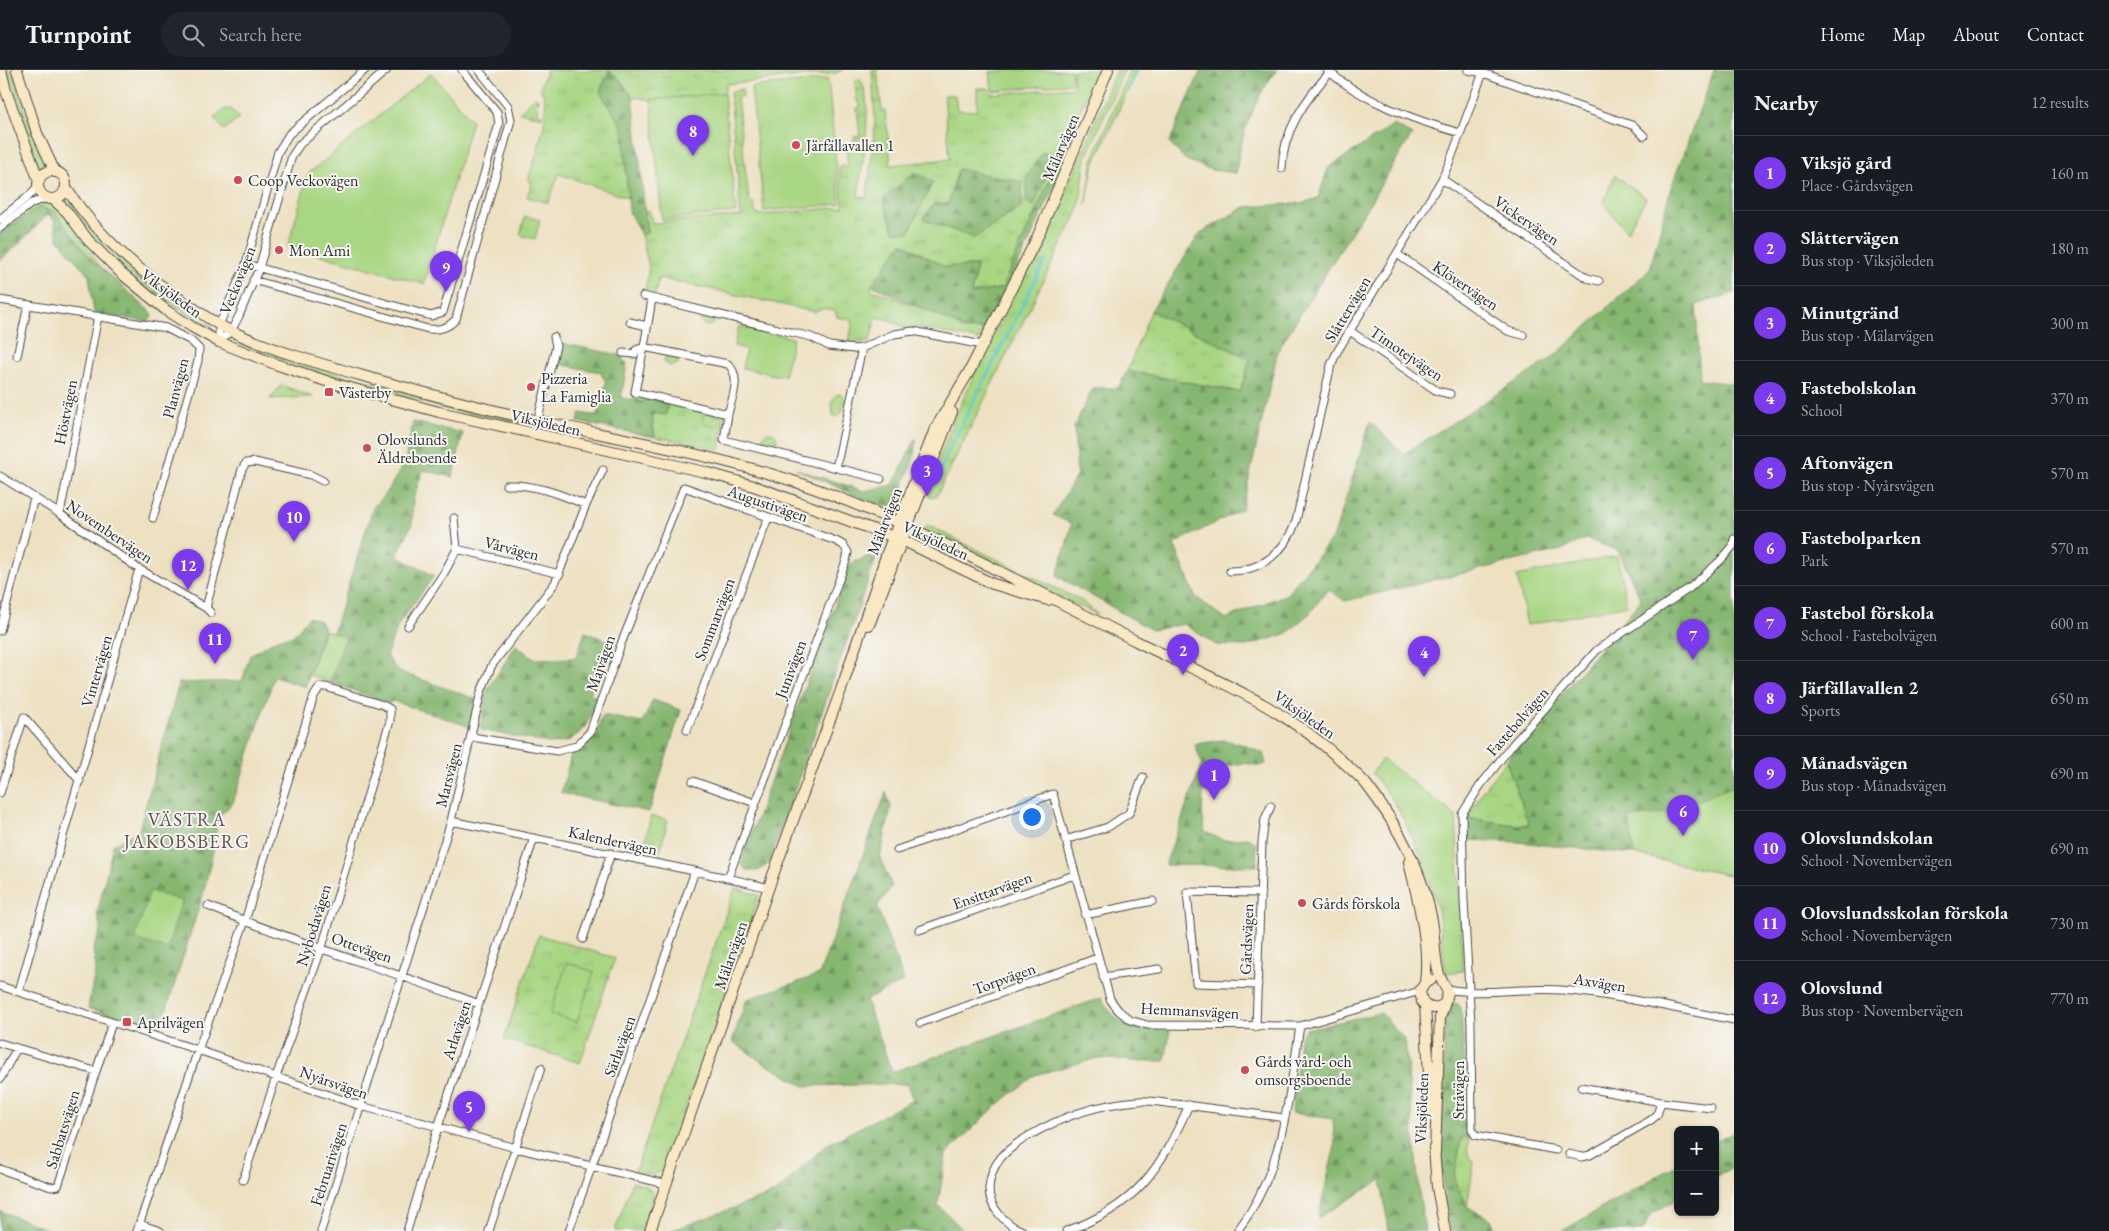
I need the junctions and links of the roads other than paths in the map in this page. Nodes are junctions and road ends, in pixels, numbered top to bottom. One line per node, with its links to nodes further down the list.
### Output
1 (1, 70): 16 (main road)
2 (17, 70): 14 (main road)
3 (364, 70): 22 (street, Veckovägen)
4 (387, 70): 23 (street, Veckovägen)
5 (462, 70): 23 (street)
6 (479, 70): 24 (street)
7 (1108, 70): 39 (main road, Mälarvägen)
8 (1468, 70): 10 (street)
9 (1328, 71): 11 (street); 13 (street)
10 (1483, 72): 11 (street, Slåttervägen); 12 (street)
11 (1460, 133): 15 (street, Slåttervägen)
12 (1644, 136)
13 (1282, 168)
14 (55, 172): 16 (main road); 17 (main road)
15 (1442, 179): 21 (street, Slåttervägen); 25 (street, Vickervägen)
16 (38, 183): 18 (main road); 19 (street)
17 (66, 188): 18 (main road); 32 (main road, Viksjöleden)
18 (50, 199): 20 (street); 38 (main road, Viksjöleden)
19 (0, 219)
20 (0, 228)
21 (1397, 254): 35 (street, Slåttervägen); 36 (street, Klövervägen)
22 (246, 264): 23 (street); 32 (street, Veckovägen)
23 (259, 268): 24 (street, Veckovägen)
24 (253, 280): 34 (street, Veckovägen)
25 (1598, 281)
26 (643, 296): 27 (street)
27 (652, 299): 33 (street); 41 (street)
28 (0, 300): 29 (street, Planvägen)
29 (28, 305): 30 (street, Planvägen); 43 (street)
30 (98, 316): 57 (street, Höstvägen); 58 (street, Planvägen)
31 (630, 322): 33 (street)
32 (219, 325): 34 (main road, Viksjöleden); 38 (street, Veckovägen)
33 (647, 326): 40 (street)
34 (231, 331): 38 (street, Veckovägen); 46 (main road, Viksjöleden)
35 (1350, 331): 44 (street, Timotejvägen); 67 (street, Slåttervägen)
36 (1523, 335)
37 (554, 338): 46 (street)
38 (219, 342): 47 (main road, Viksjöleden)
39 (982, 345): 41 (street); 61 (main road, Mälarvägen)
40 (644, 347): 42 (street); 45 (street); 45 (street)
41 (862, 348): 48 (street)
42 (623, 353)
43 (17, 356)
44 (1450, 394)
45 (728, 414): 48 (street)
46 (538, 421): 47 (street); 61 (main road, Viksjöleden)
47 (534, 435): 62 (main road, Viksjöleden)
48 (836, 468): 51 (street)
49 (603, 470): 56 (street, Marsvägen)
50 (0, 476): 55 (street, Novembervägen)
51 (881, 479)
52 (323, 481): 66 (street, Novembervägen)
53 (506, 485): 56 (street)
54 (684, 487): 60 (street, Augustivägen); 73 (street, Majvägen)
55 (34, 498): 57 (street, Novembervägen); 71 (street)
56 (586, 505): 68 (street, Marsvägen)
57 (60, 514): 66 (street, Novembervägen)
58 (154, 518)
59 (454, 518): 65 (street)
60 (768, 518): 63 (street, Augustivägen); 72 (street, Sommarvägen)
61 (903, 524): 62 (main road, Mälarvägen); 69 (main road, Viksjöleden)
62 (898, 538): 69 (main road, Viksjöleden); 89 (main road, Mälarvägen)
63 (843, 545): 78 (street, Junivägen)
64 (1734, 545): 106 (street, Fastebolvägen)
65 (457, 549): 68 (street, Vårvägen); 70 (street)
66 (140, 569): 75 (street, Vintervägen)
67 (1230, 571)
68 (560, 574): 73 (street, Marsvägen)
69 (1072, 608): 83 (main road, Viksjöleden)
70 (408, 626)
71 (0, 631)
72 (686, 730)
73 (472, 737): 80 (street, Marsvägen)
74 (1143, 777): 82 (street)
75 (80, 781): 77 (street); 105 (street, Vintervägen)
76 (693, 781): 78 (street)
77 (0, 793)
78 (755, 803): 88 (street, Junivägen)
79 (1271, 806): 90 (street, Gårdsvägen)
80 (451, 821): 81 (street, Kalendervägen); 100 (street, Marsvägen)
81 (534, 838): 85 (street, Kalendervägen); 109 (street, Arlavägen)
82 (1065, 840): 84 (street, Hemmansvägen); 87 (street, Hemmansvägen)
83 (1405, 847): 104 (main road, Viksjöleden); 107 (main road, Viksjöleden)
84 (897, 850)
85 (611, 854): 86 (street, Kalendervägen); 96 (street)
86 (695, 871): 88 (street, Kalendervägen); 134 (street, Särlavägen)
87 (1074, 875): 93 (street, Hemmansvägen); 95 (street, Ensittarvägen)
88 (728, 878): 89 (street, Kalendervägen)
89 (769, 888): 137 (main road, Mälarvägen)
90 (1261, 893): 102 (street, Gårdsvägen); 102 (street, Gårdsvägen)
91 (1152, 902): 93 (street)
92 (208, 906): 94 (street, Ottevägen)
93 (1085, 916): 98 (street, Hemmansvägen)
94 (245, 921): 97 (street, Ottevägen); 97 (street, Nybodavägen); 118 (street)
95 (919, 930)
96 (583, 939)
97 (322, 947): 100 (street, Ottevägen); 121 (street, Nybodavägen)
98 (1097, 958): 101 (street, Hemmansvägen); 113 (street, Torpvägen)
99 (1159, 970): 101 (street)
100 (402, 975): 109 (street, Ottevägen); 126 (street, Marsvägen)
101 (1103, 977): 115 (street, Hemmansvägen)
102 (1258, 985): 115 (street, Gårdsvägen)
103 (0, 986): 105 (street, Nyårsvägen)
104 (1422, 987): 107 (main road); 108 (street, Hemmansvägen); 110 (main road)
105 (18, 991): 112 (street, Nyårsvägen)
106 (1470, 992): 107 (street, Axvägen); 111 (street, Axvägen); 131 (street, Stråvägen)
107 (1446, 993): 110 (main road); 132 (main road, Viksjöleden)
108 (1409, 996): 110 (street); 114 (street, Hemmansvägen)
109 (479, 1004): 129 (street, Arlavägen)
110 (1423, 1004): 132 (main road, Viksjöleden)
111 (1734, 1020)
112 (112, 1023): 118 (street, Nyårsvägen); 120 (street, Sabbatsvägen)
113 (920, 1023)
114 (1300, 1026): 115 (street, Hemmansvägen); 128 (street)
115 (1256, 1027)
116 (0, 1042): 117 (street)
117 (17, 1048): 120 (street); 122 (street)
118 (198, 1050): 121 (street, Nyårsvägen); 138 (street)
119 (541, 1068): 130 (street)
120 (95, 1071): 135 (street, Sabbatsvägen)
121 (276, 1077): 126 (street, Nyårsvägen); 136 (street, Nybodavägen)
122 (0, 1079)
123 (1581, 1087): 124 (street)
124 (1661, 1102): 127 (street); 133 (street)
125 (1189, 1105): 128 (street); 145 (street); 146 (street)
126 (361, 1106): 129 (street, Nyårsvägen); 140 (street, Februarivägen)
127 (1711, 1108)
128 (1284, 1118): 147 (street)
129 (438, 1127): 130 (street, Nyårsvägen); 141 (street, Arlavägen)
130 (516, 1148): 134 (street, Nyårsvägen); 142 (street)
131 (1556, 1150)
132 (1435, 1153): 148 (main road, Viksjöleden)
133 (1569, 1154)
134 (591, 1165): 137 (street, Nyårsvägen); 143 (street, Särlavägen)
135 (0, 1169)
136 (243, 1180)
137 (666, 1184): 144 (main road, Mälarvägen)
138 (138, 1228): 139 (street)
139 (160, 1231)
140 (321, 1231)
141 (407, 1231)
142 (489, 1231)
143 (569, 1231)
144 (650, 1231)
145 (1023, 1231)
146 (1066, 1231)
147 (1237, 1231)
148 (1446, 1231)

